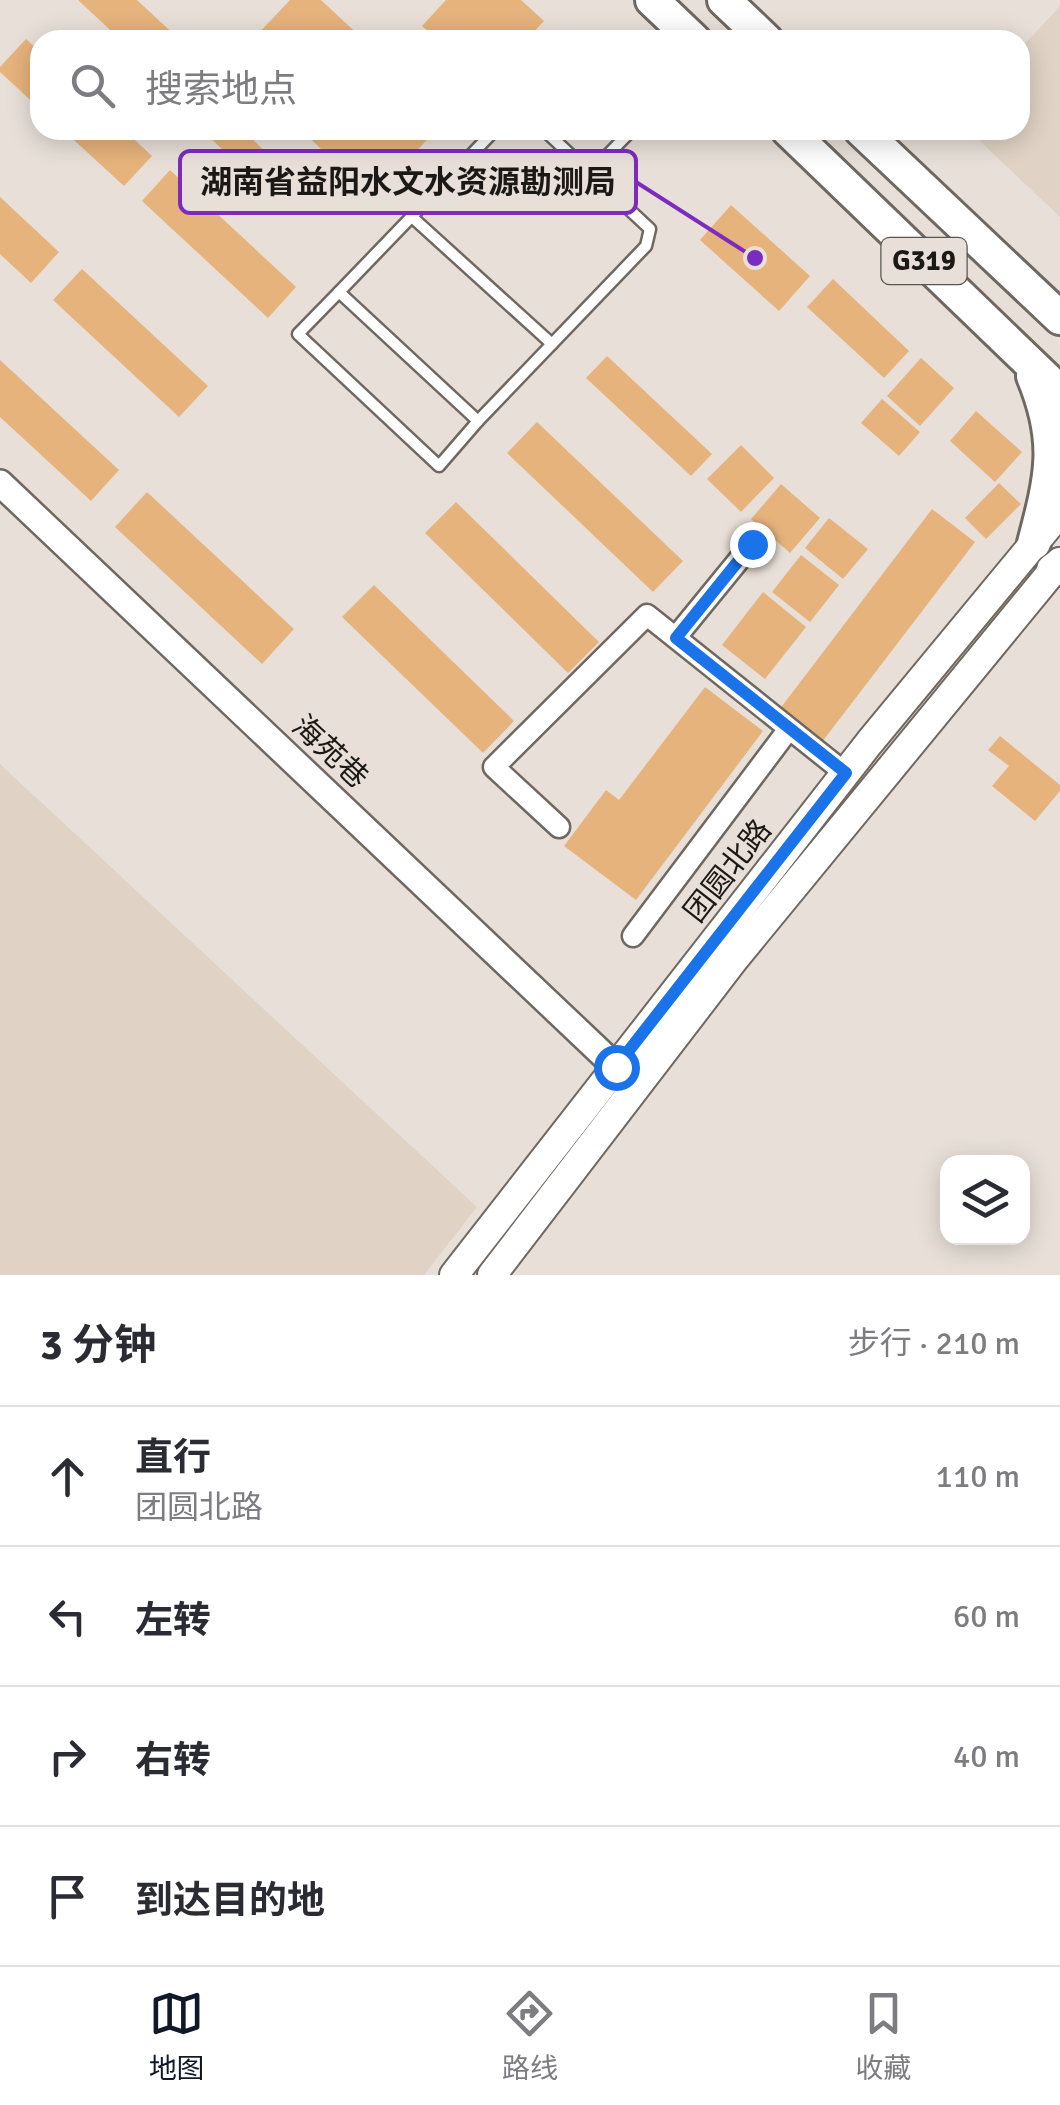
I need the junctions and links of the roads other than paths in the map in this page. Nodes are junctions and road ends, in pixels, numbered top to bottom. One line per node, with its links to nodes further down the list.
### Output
1 (652, 0): 3 (main road)
2 (724, 0): 4 (main road)
3 (684, 30)
4 (756, 30)
5 (485, 140): 11 (lane)
6 (554, 140): 10 (lane)
7 (622, 140): 10 (lane)
8 (798, 140): 15 (main road, G319)
9 (872, 140): 13 (main road, G319)
10 (589, 174): 14 (lane)
11 (412, 217): 12 (lane); 14 (lane)
12 (339, 292): 17 (lane); 17 (lane)
13 (1060, 318)
14 (552, 344): 17 (lane)
15 (1021, 354): 16 (main road, G319); 21 (main road)
16 (1060, 392)
17 (478, 422)
18 (0, 484): 27 (street, 海苑巷)
19 (1060, 512): 21 (main road, 团圆北路)
20 (752, 544): 22 (street)
21 (1052, 560): 24 (main road, 团圆北路); 29 (main road, 团圆北路)
22 (676, 638): 23 (street); 25 (street)
23 (788, 730): 24 (street); 26 (street)
24 (846, 773): 27 (main road, 团圆北路)
25 (559, 827)
26 (633, 936)
27 (616, 1067): 28 (main road, 团圆北路)
28 (454, 1275)
29 (492, 1275)

